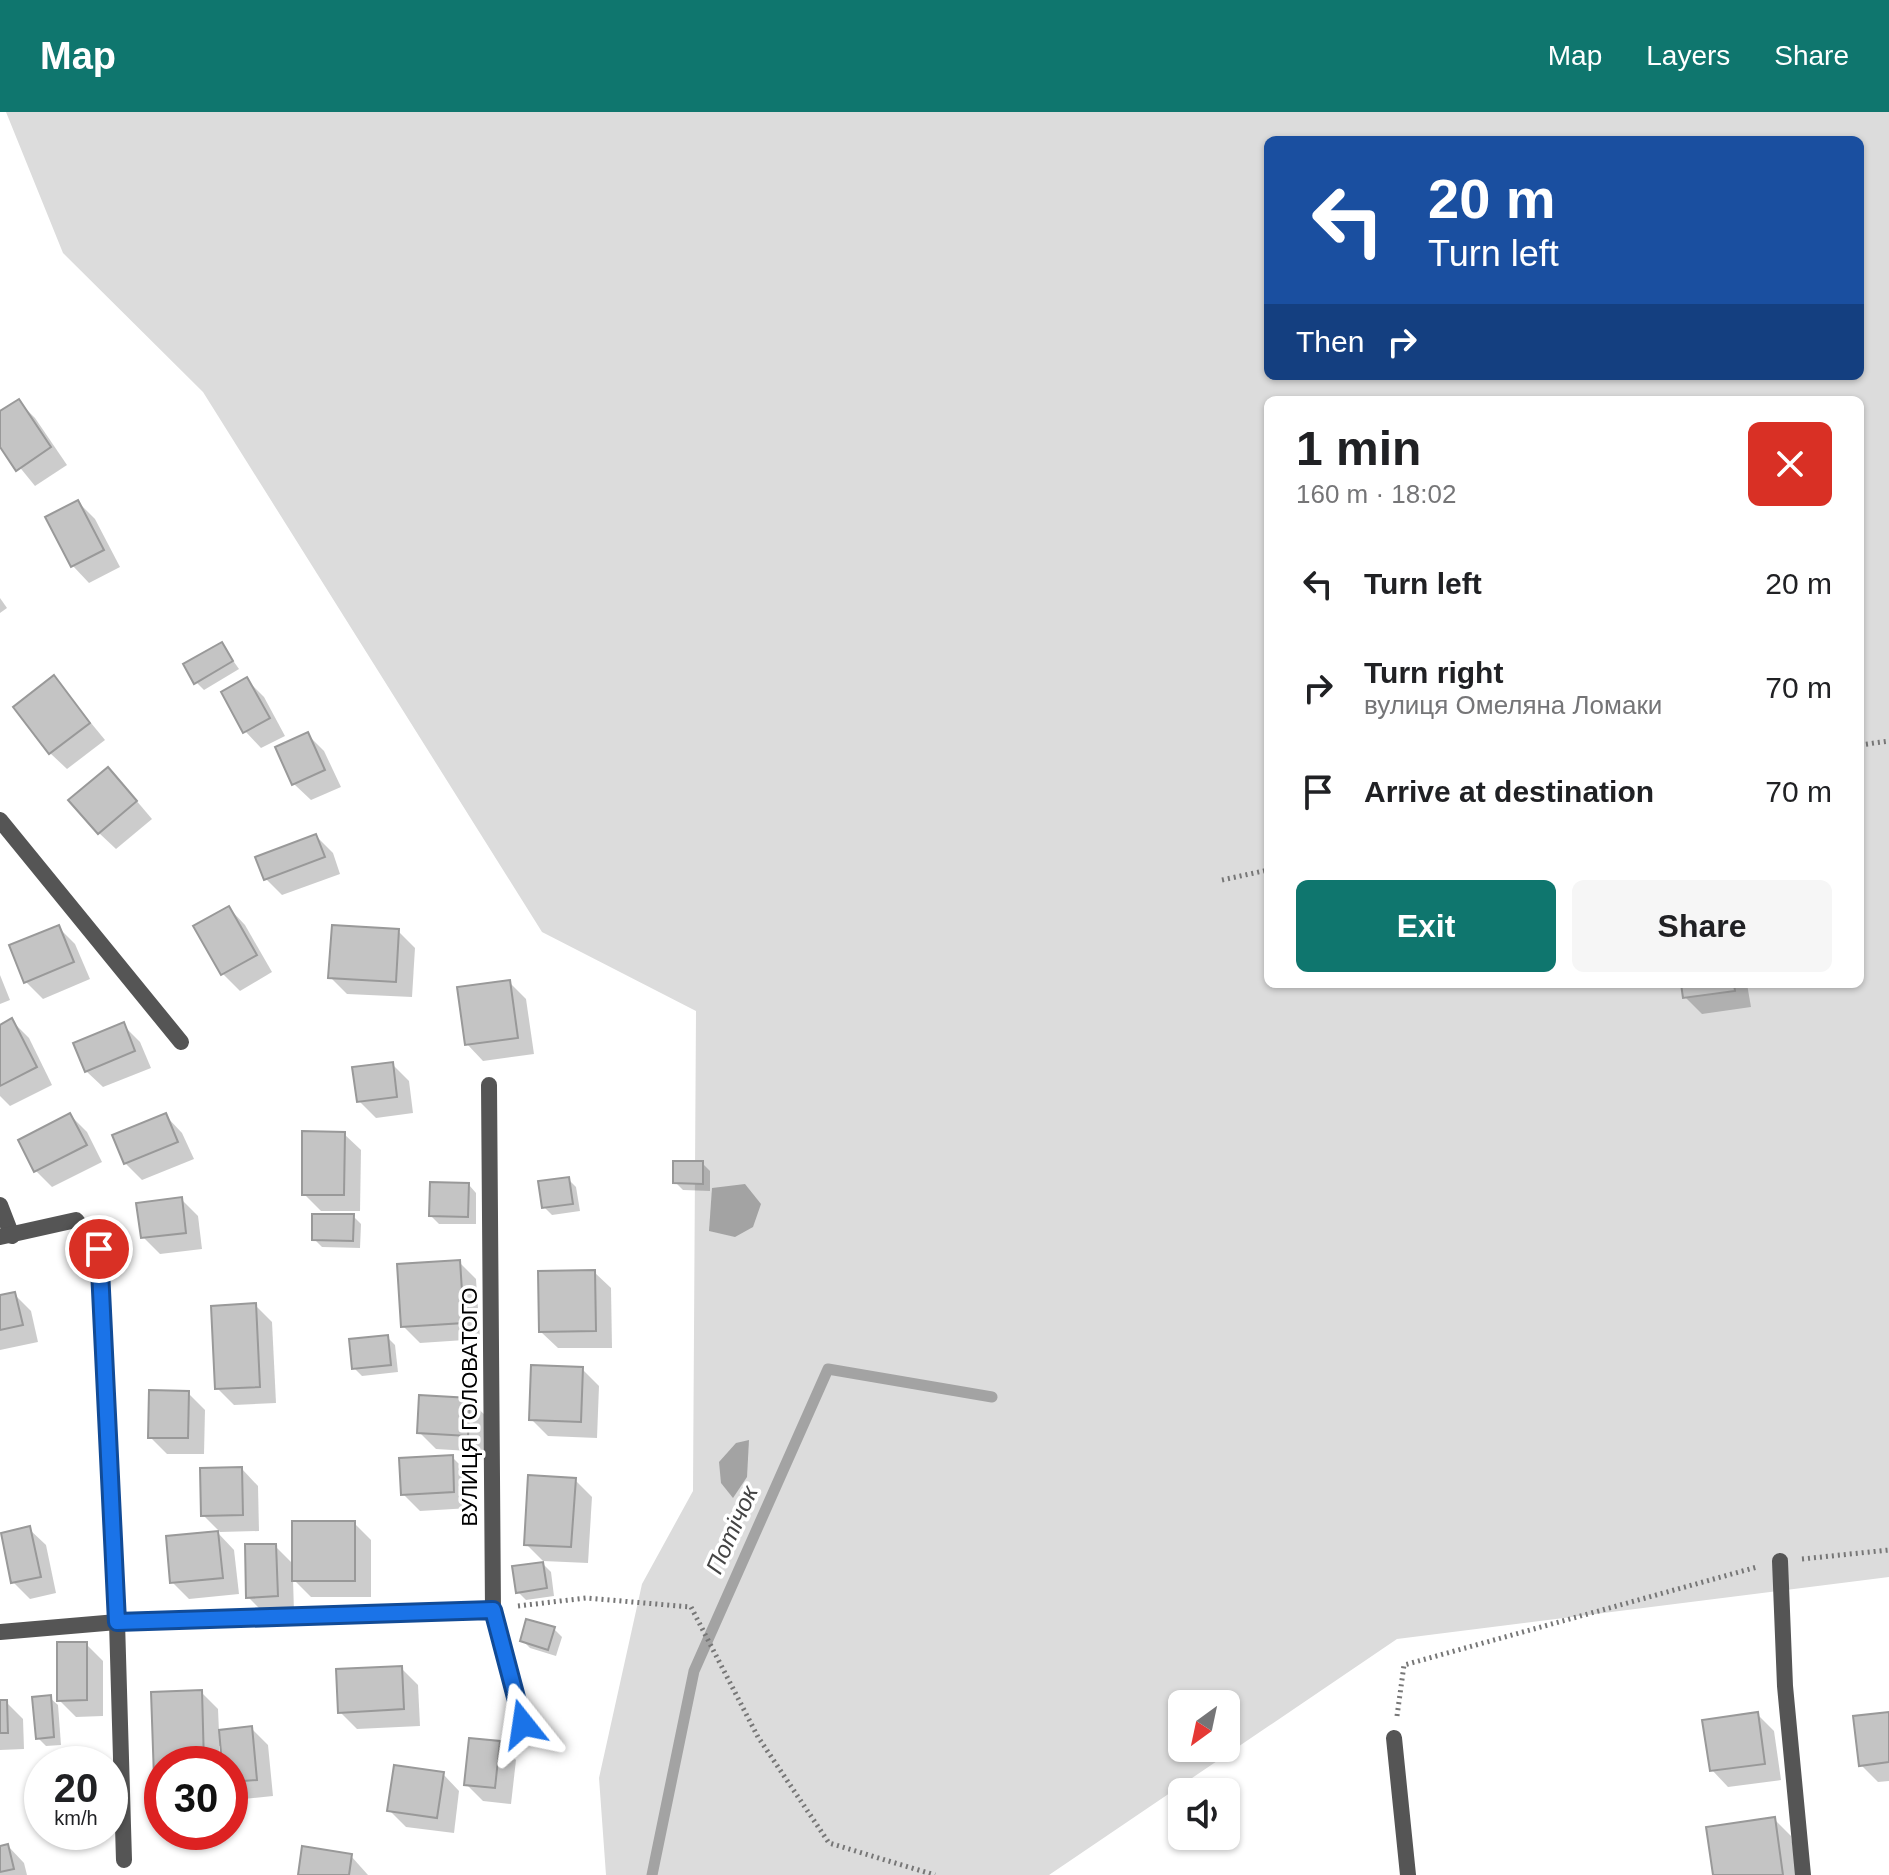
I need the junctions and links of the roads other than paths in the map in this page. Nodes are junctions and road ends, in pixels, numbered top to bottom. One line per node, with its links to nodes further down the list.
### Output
1 (0, 820): 2 (street)
2 (181, 1042)
3 (489, 1085): 7 (street, ВУЛИЦЯ ГОЛОВАТОГО)
4 (0, 1205): 5 (street)
5 (6, 1236): 8 (street)
6 (1780, 1561): 14 (street)
7 (493, 1610): 8 (street); 10 (street, ВУЛИЦЯ ГОЛОВАТОГО)
8 (117, 1622): 9 (street); 12 (street)
9 (0, 1632)
10 (523, 1724)
11 (1394, 1738): 13 (street)
12 (124, 1860)
13 (1408, 1875)
14 (1803, 1875)

